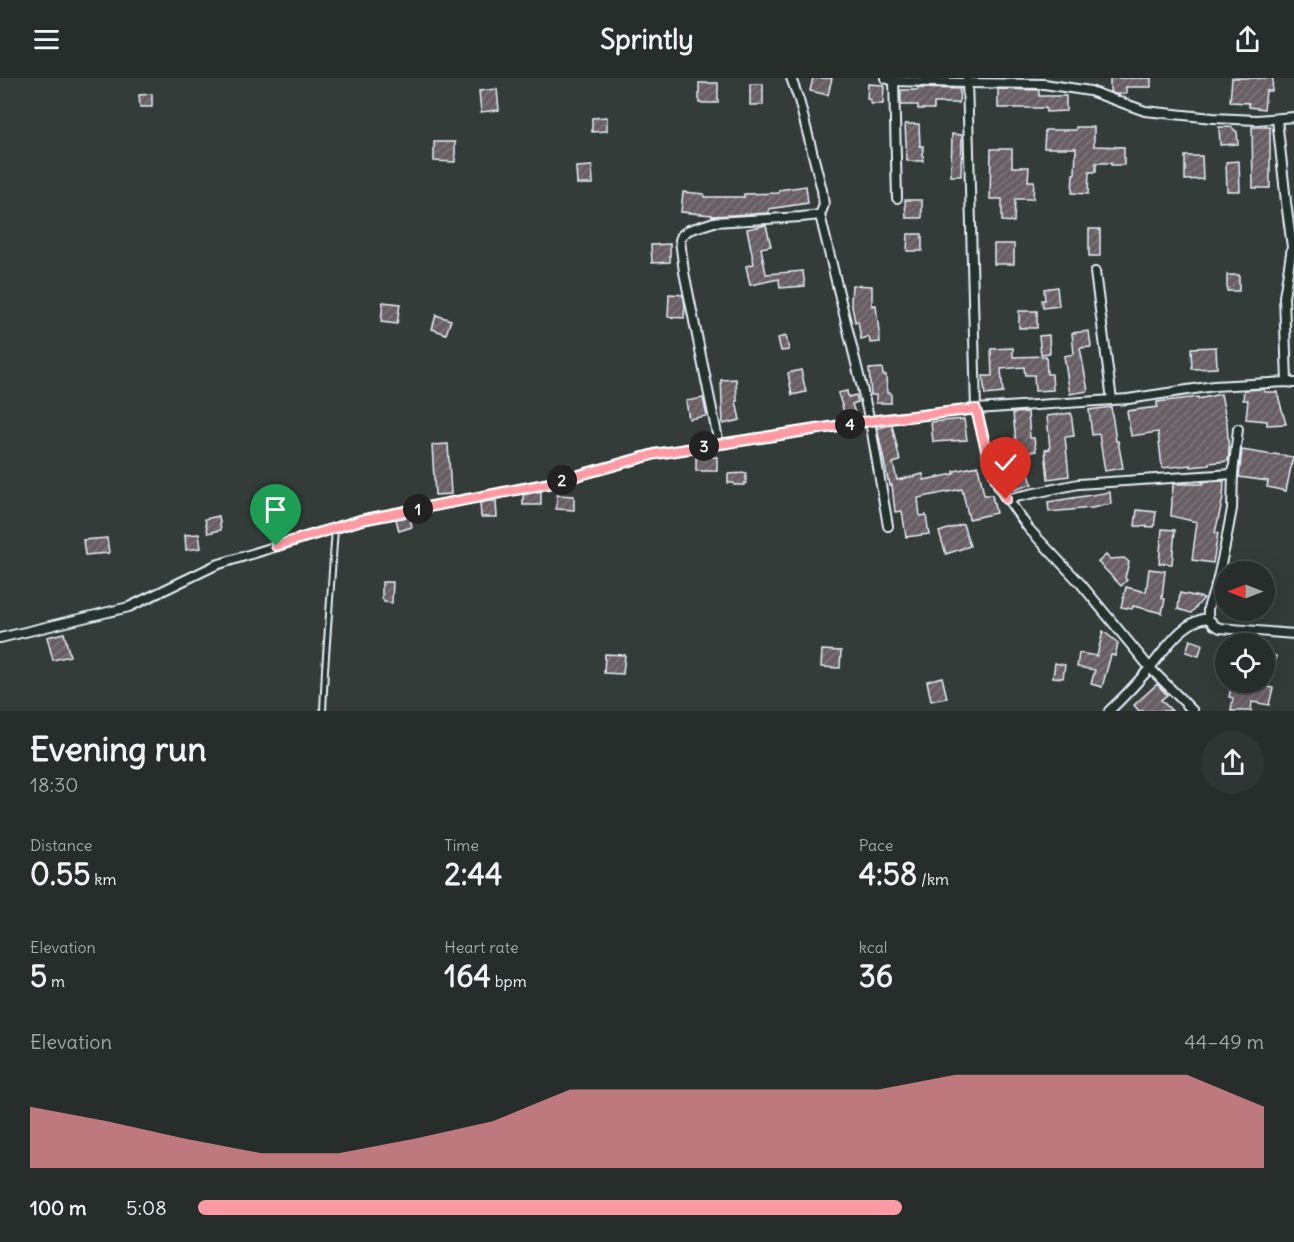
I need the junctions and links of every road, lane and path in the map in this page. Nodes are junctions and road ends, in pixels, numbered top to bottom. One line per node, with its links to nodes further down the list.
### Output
1 (791, 78): 8 (street)
2 (885, 78): 3 (street)
3 (894, 81): 4 (street); 7 (street)
4 (967, 81): 6 (street); 13 (street)
5 (1294, 117): 6 (street)
6 (1277, 119): 9 (street)
7 (897, 198)
8 (820, 214): 14 (street); 16 (street)
9 (1293, 247): 11 (street)
10 (1095, 272): 12 (street)
11 (1290, 383): 12 (street)
12 (1112, 400): 13 (street)
13 (976, 409): 14 (street); 18 (street)
14 (870, 421): 16 (street); 19 (street)
15 (1238, 429): 17 (street)
16 (719, 444): 20 (street)
17 (1233, 474): 18 (street); 21 (street)
18 (1006, 499): 24 (street)
19 (888, 526)
20 (335, 528): 23 (street); 25 (lane)
21 (1208, 618): 22 (street); 24 (street)
22 (1294, 634)
23 (0, 638)
24 (1150, 668): 26 (street); 27 (street)
25 (323, 711)
26 (1109, 711)
27 (1193, 711)

